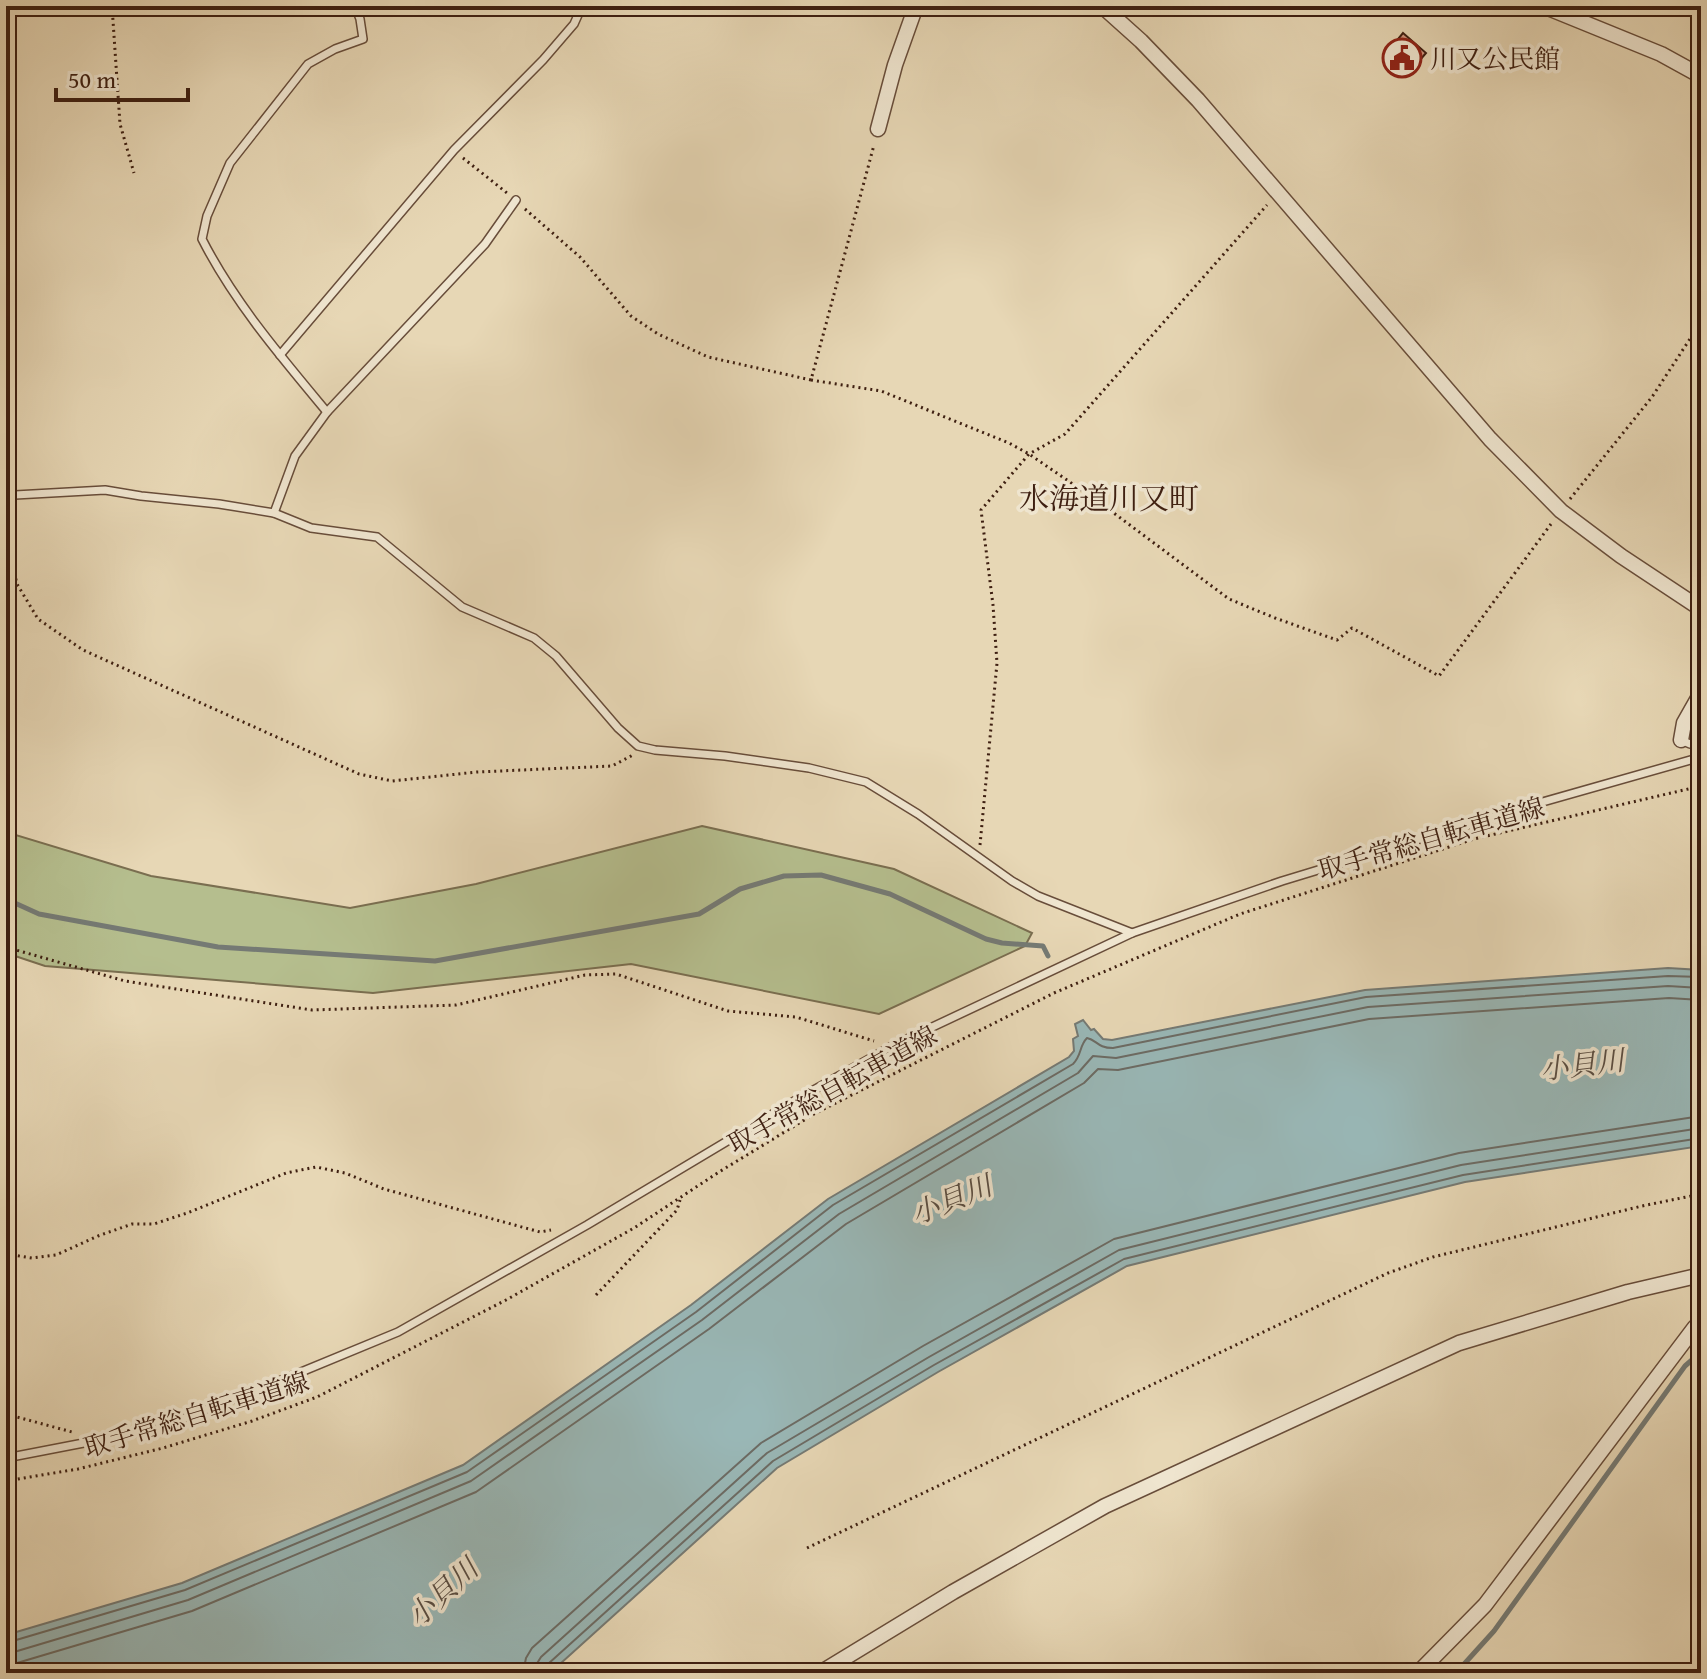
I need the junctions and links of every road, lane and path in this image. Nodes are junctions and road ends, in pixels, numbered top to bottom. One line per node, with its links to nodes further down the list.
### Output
1 (112, 6): 10 (path)
2 (355, 6): 14 (lane)
3 (582, 6): 9 (lane)
4 (916, 6): 8 (street)
5 (1102, 6): 11 (street)
6 (1543, 6): 7 (street)
7 (1701, 76)
8 (878, 129): 15 (path)
9 (454, 150): 12 (path); 14 (lane)
10 (134, 173)
11 (1278, 193): 17 (path); 20 (street)
12 (516, 200): 15 (path); 16 (lane)
13 (1701, 322): 20 (path)
14 (280, 355): 16 (lane)
15 (811, 380): 17 (path)
16 (327, 412): 21 (lane)
17 (1029, 454): 20 (path); 29 (path)
18 (6, 491): 19 (lane)
19 (15, 495): 21 (lane); 26 (path)
20 (1561, 511): 22 (street)
21 (274, 513): 26 (lane)
22 (1701, 609)
23 (1701, 693): 24 (street)
24 (1681, 740): 25 (lane)
25 (1701, 742)
26 (647, 748): 29 (lane)
27 (1701, 757): 30 (lane)
28 (1701, 786): 34 (path, 取手常総自転車道線)
29 (978, 857): 30 (lane)
30 (1132, 933): 32 (lane)
31 (6, 954): 32 (path)
32 (892, 1046): 42 (lane)
33 (1701, 1194): 44 (path)
34 (680, 1198): 38 (path); 43 (path, 取手常総自転車道線)
35 (556, 1230): 36 (path)
36 (6, 1254)
37 (1701, 1275): 45 (street)
38 (596, 1295)
39 (1701, 1325): 46 (street)
40 (6, 1414): 41 (path)
41 (74, 1432)
42 (6, 1458)
43 (6, 1481)
44 (807, 1548)
45 (820, 1673)
46 (1418, 1673)

